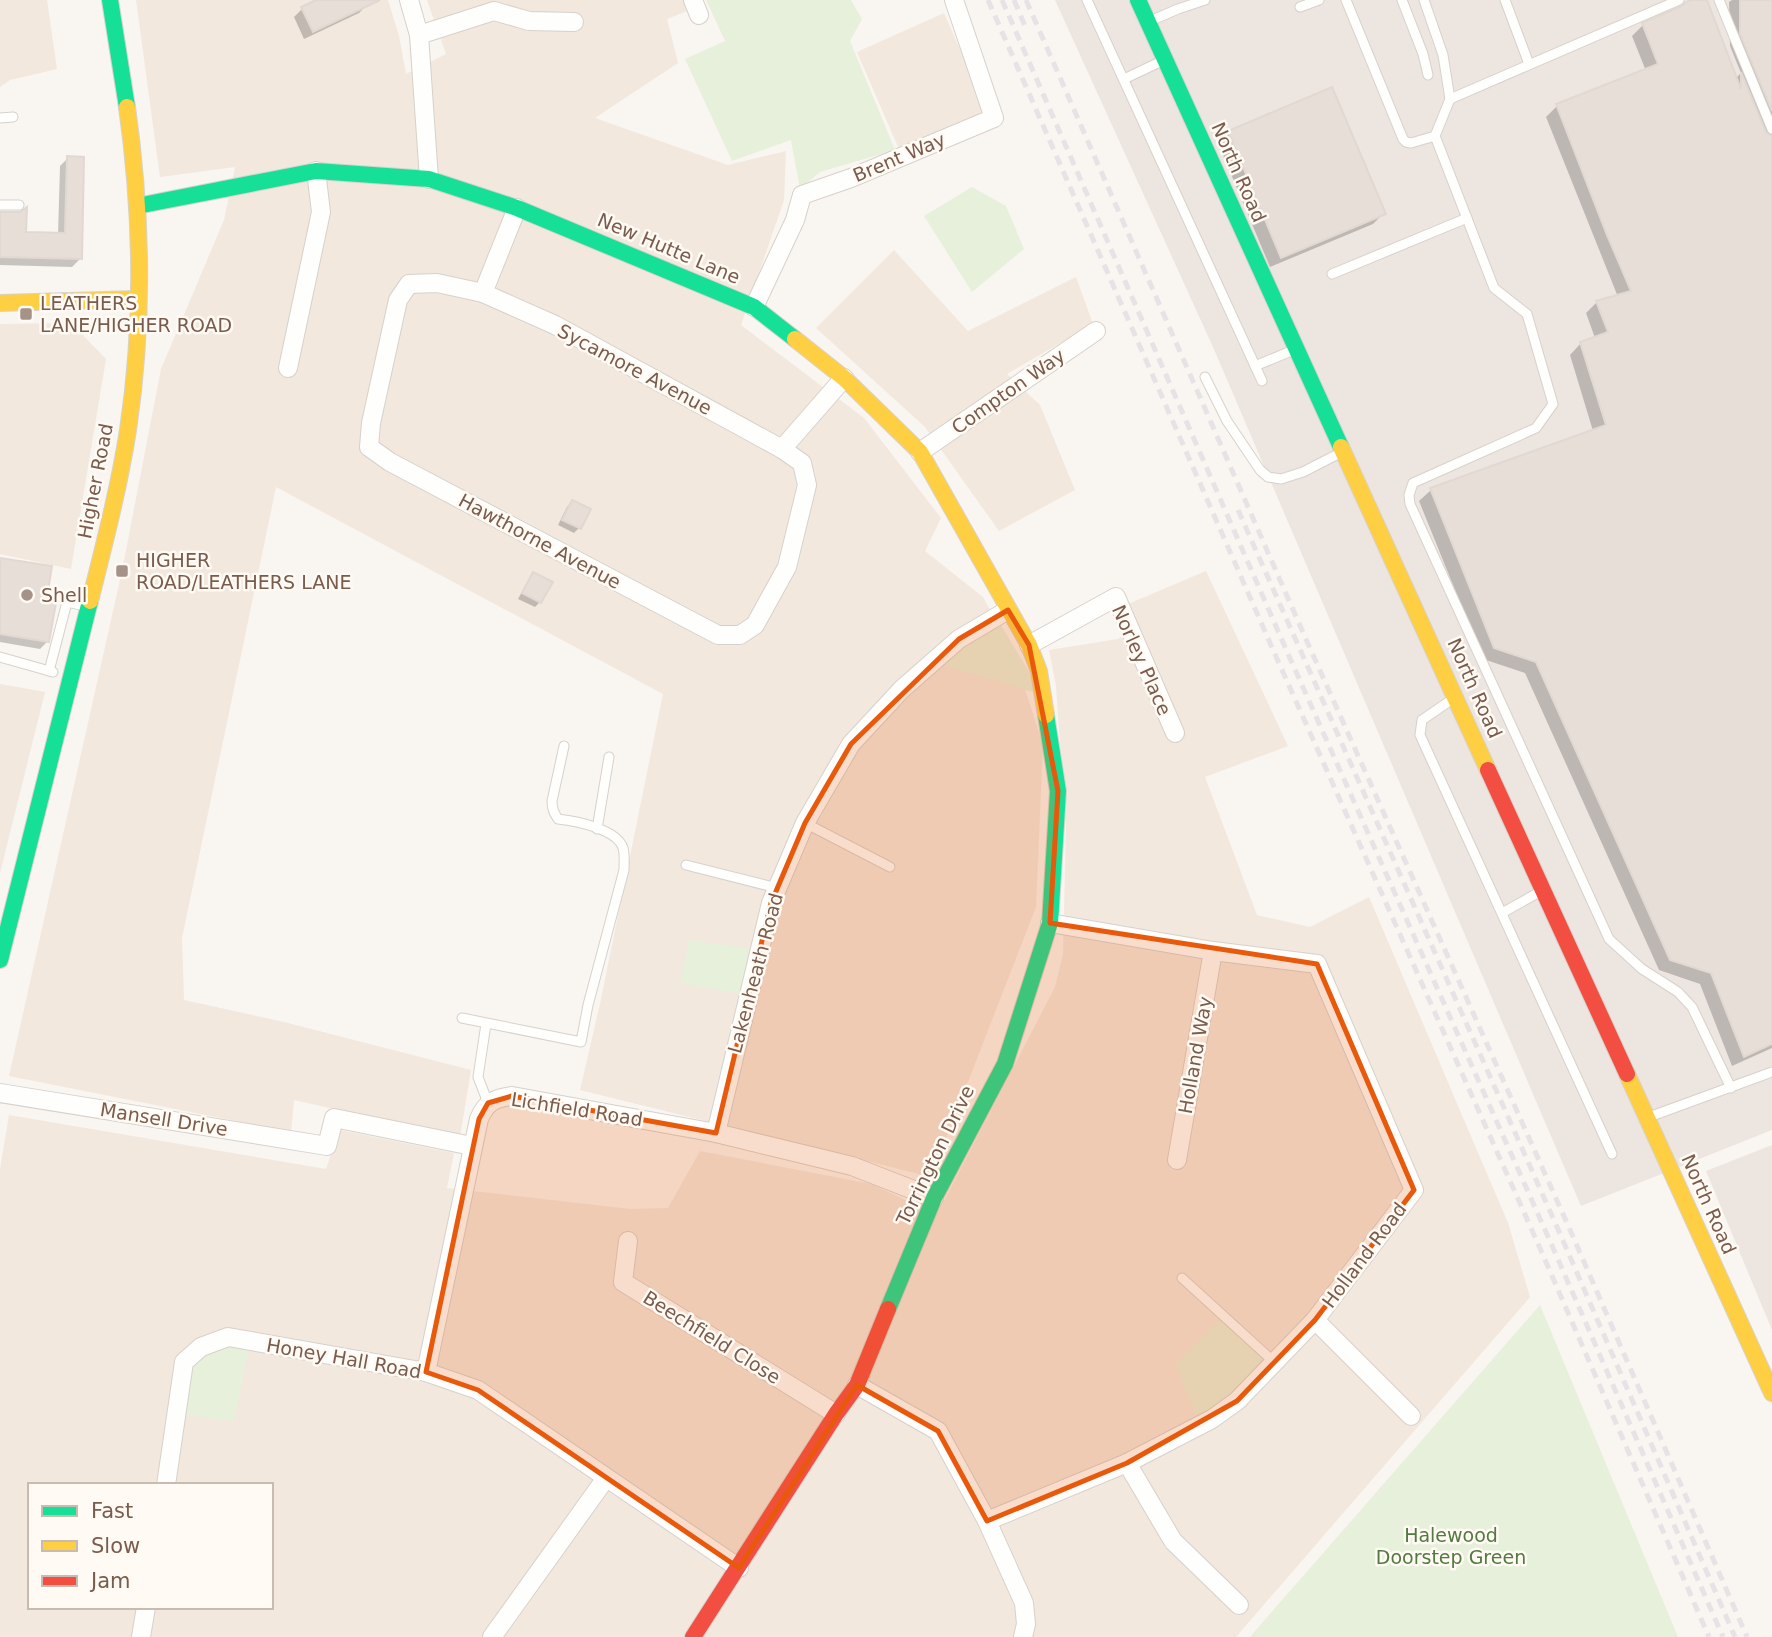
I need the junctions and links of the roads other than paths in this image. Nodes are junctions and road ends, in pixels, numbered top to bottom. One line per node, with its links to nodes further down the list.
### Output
1 (110, 0): 32 (main road, Higher Road)
2 (409, 0): 18 (street)
3 (954, 0): 39 (street, Brent Way)
4 (1087, 0): 22 (lane)
5 (1138, 0): 17 (main road, North Road)
6 (1205, 0): 14 (lane)
7 (1319, 0): 15 (lane)
8 (1346, 0): 27 (lane)
9 (1402, 0): 21 (lane)
10 (1424, 0): 23 (lane)
11 (1504, 0): 20 (lane)
12 (1679, 0): 20 (lane)
13 (1720, 0): 26 (lane)
14 (1189, 3): 17 (lane)
15 (1300, 7)
16 (574, 22): 18 (street)
17 (1148, 22): 19 (main road, North Road)
18 (419, 35): 29 (street)
19 (1165, 60): 22 (lane); 41 (main road, North Road)
20 (1529, 64): 23 (lane)
21 (1429, 75)
22 (1124, 79): 42 (lane)
23 (1450, 99): 27 (lane)
24 (13, 117): 25 (lane)
25 (0, 118)
26 (1772, 129)
27 (1435, 135): 34 (lane)
28 (316, 171): 29 (main road, New Hutte Lane); 32 (main road, New Hutte Lane); 43 (street)
29 (429, 179): 33 (main road, New Hutte Lane)
30 (0, 205): 31 (lane)
31 (19, 205)
32 (137, 206): 37 (main road, Higher Road)
33 (517, 208): 36 (street); 39 (main road, New Hutte Lane)
34 (1467, 218): 35 (lane); 73 (lane)
35 (1332, 274)
36 (483, 293): 47 (street, Sycamore Avenue); 47 (street, Hawthorne Avenue)
37 (138, 299): 38 (main road); 50 (main road, Higher Road)
38 (0, 303)
39 (754, 307): 45 (main road, New Hutte Lane)
40 (1096, 331): 49 (street, Compton Way)
41 (1297, 349): 42 (lane); 48 (main road, North Road)
42 (1255, 366): 46 (lane)
43 (288, 369)
44 (1205, 377): 48 (lane)
45 (844, 378): 47 (street); 49 (main road, New Hutte Lane)
46 (1262, 381)
47 (782, 449)
48 (1343, 451): 56 (main road, North Road)
49 (920, 452): 51 (main road, New Hutte Lane)
50 (88, 606): 54 (lane); 55 (main road, Higher Road)
51 (1008, 610): 52 (main road, New Hutte Lane); 60 (street, Lakenheath Road)
52 (1029, 645): 57 (street, Norley Place); 67 (main road, Torrington Drive)
53 (0, 657): 54 (lane)
54 (49, 671): 55 (lane)
55 (71, 678): 69 (main road, Higher Road)
56 (1456, 697): 65 (main road, North Road); 66 (lane)
57 (1175, 733)
58 (564, 746): 61 (lane)
59 (609, 757): 61 (lane)
60 (805, 823): 63 (lane); 64 (street, Lakenheath Road)
61 (597, 829): 71 (lane)
62 (686, 865): 64 (lane)
63 (890, 867)
64 (777, 888): 77 (street, Lakenheath Road)
65 (1543, 889): 66 (lane); 76 (main road, North Road)
66 (1502, 913): 79 (lane)
67 (1050, 923): 68 (street, Holland Road); 81 (main road, Torrington Drive)
68 (1213, 951): 80 (street, Holland Way); 84 (street, Holland Road)
69 (0, 960)
70 (463, 1018): 71 (lane)
71 (486, 1024): 75 (lane)
72 (1772, 1072): 73 (lane)
73 (1731, 1088): 76 (lane)
74 (0, 1093): 78 (street, Mansell Drive)
75 (488, 1103): 77 (street, Lichfield Road); 78 (street, Lichfield Road)
76 (1647, 1117): 88 (main road, North Road)
77 (716, 1133): 81 (street, Lichfield Road)
78 (472, 1146): 86 (street, Lichfield Road)
79 (1612, 1154)
80 (1177, 1160)
81 (934, 1198): 87 (main road, Torrington Drive)
82 (628, 1241): 89 (street, Beechfield Close)
83 (1182, 1278): 85 (lane)
84 (1315, 1320): 85 (street, Holland Road); 90 (street)
85 (1274, 1362): 91 (street, Holland Road)
86 (426, 1372): 92 (street, Honey Hall Road); 93 (street, Honey Hall Road)
87 (857, 1385): 89 (main road, Torrington Drive); 94 (street)
88 (1772, 1393)
89 (836, 1414): 95 (main road, Torrington Drive)
90 (1411, 1416)
91 (1127, 1463): 94 (street, Holland Road); 96 (street)
92 (606, 1478): 95 (street, Honey Hall Road); 99 (street)
93 (166, 1483)
94 (987, 1521): 101 (street)
95 (739, 1568): 100 (main road, Torrington Drive)
96 (1239, 1605)
97 (146, 1609): 98 (street)
98 (141, 1637)
99 (492, 1637)
100 (693, 1637)
101 (1023, 1637)

